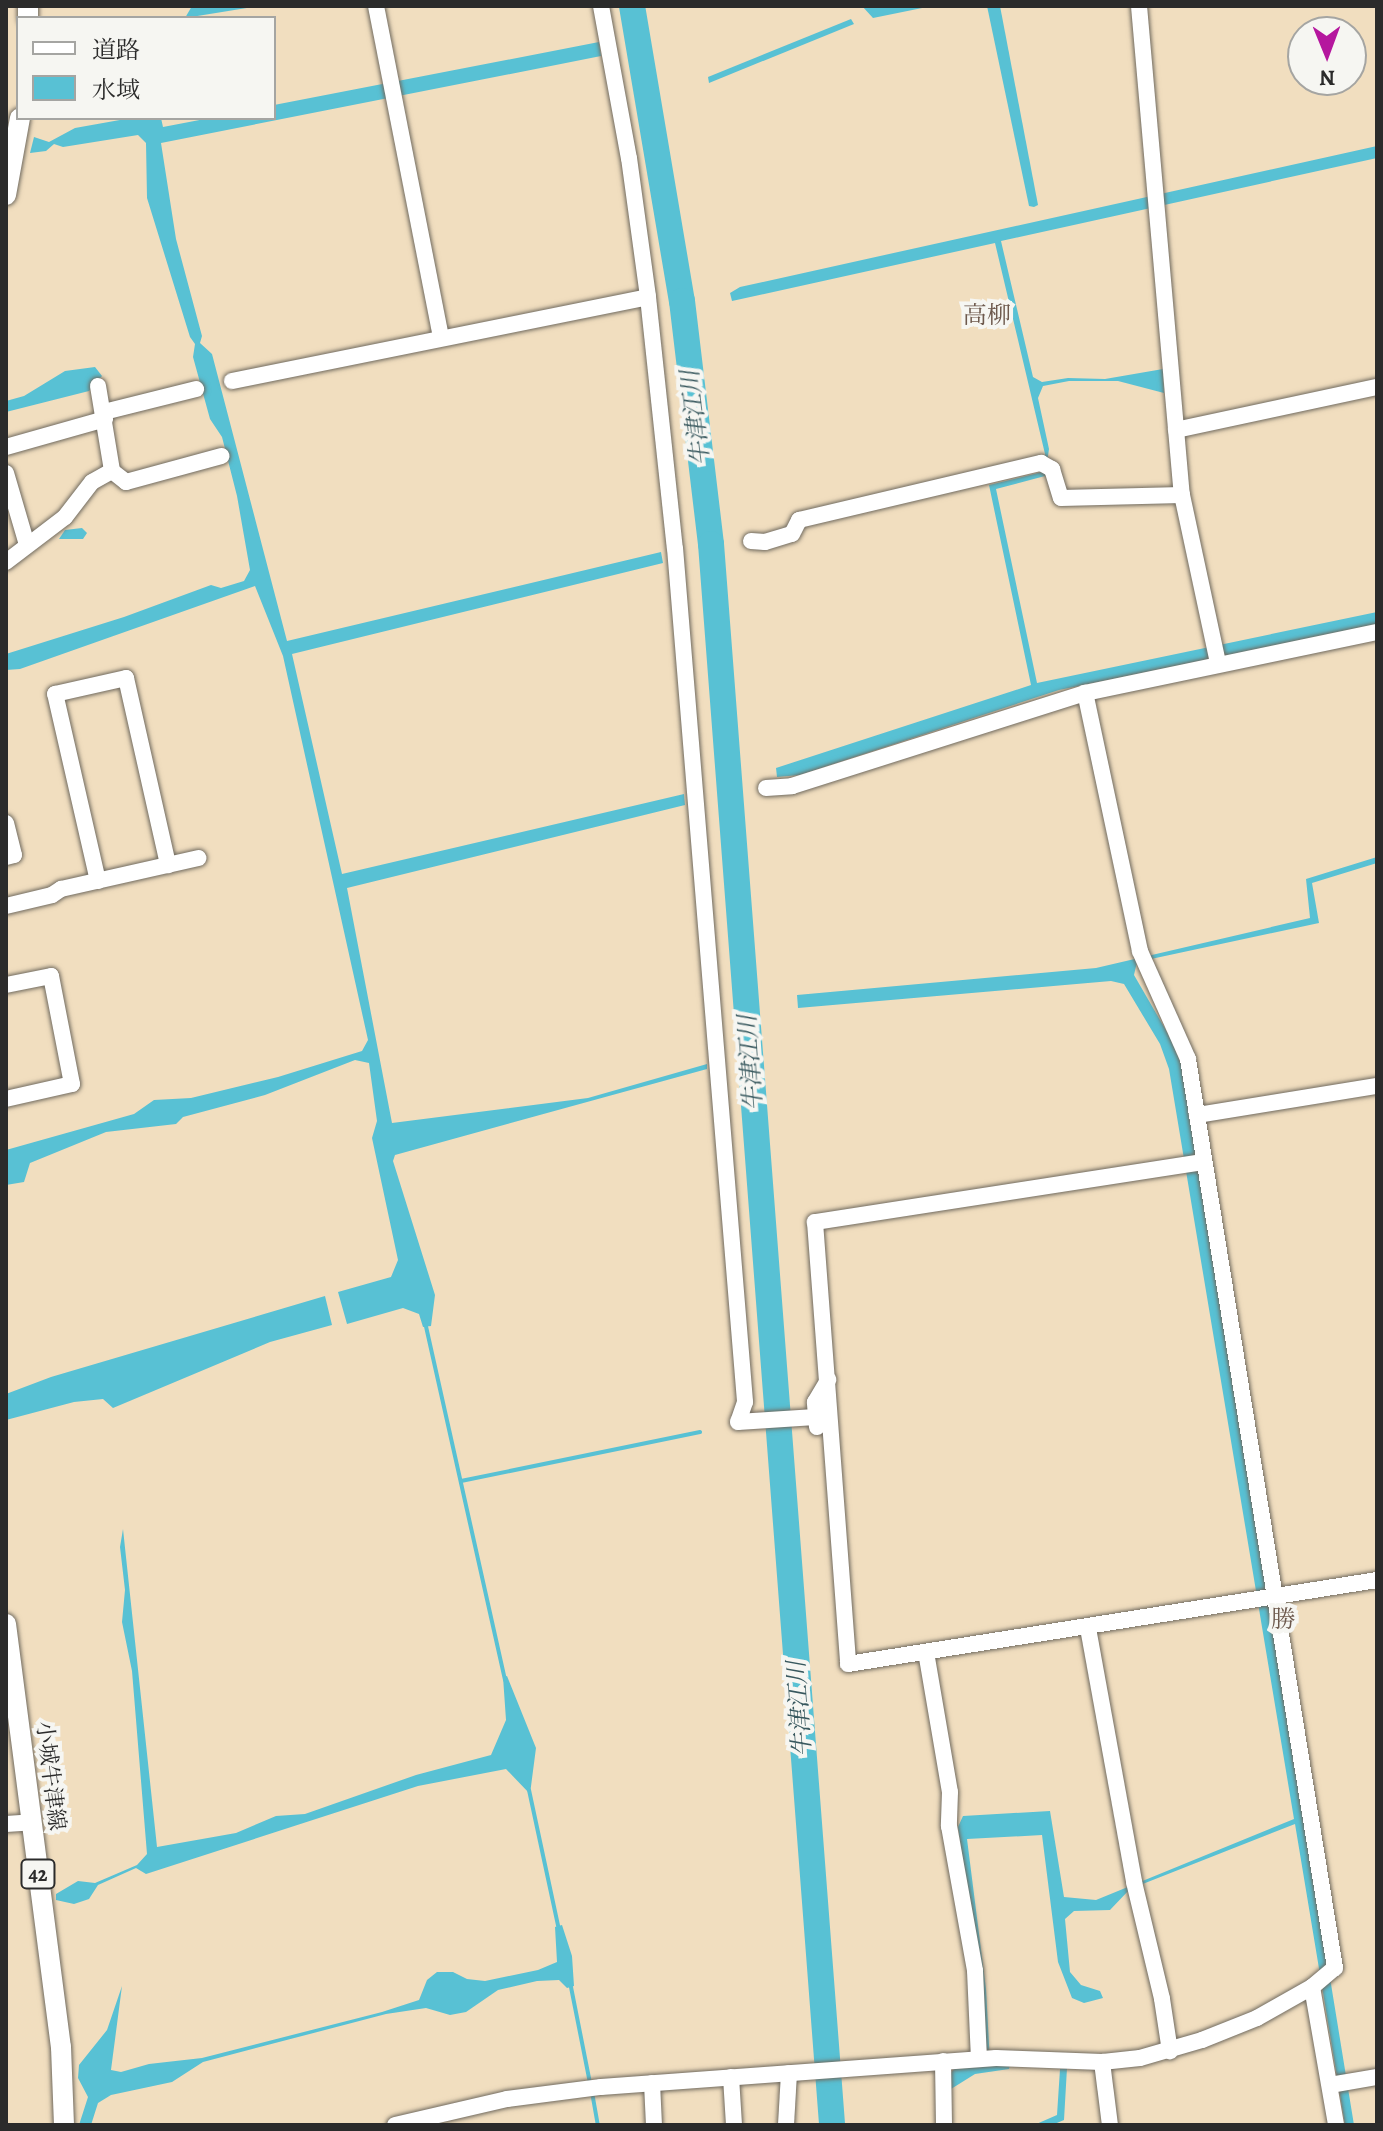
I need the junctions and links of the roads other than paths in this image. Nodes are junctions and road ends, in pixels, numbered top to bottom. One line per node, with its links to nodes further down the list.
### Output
1 (376, 6): 7 (street)
2 (601, 6): 6 (street)
3 (1139, 6): 13 (street)
4 (14, 129): 5 (main road)
5 (6, 195)
6 (648, 297): 7 (street); 38 (street)
7 (441, 338): 8 (street)
8 (232, 381)
9 (98, 386): 12 (street)
10 (1377, 387): 13 (street)
11 (196, 389): 12 (street)
12 (104, 416): 14 (street); 16 (street)
13 (1176, 430): 18 (street)
14 (6, 447)
15 (222, 456): 16 (street)
16 (112, 471): 20 (street)
17 (6, 473): 20 (street)
18 (1182, 495): 19 (street); 23 (street)
19 (751, 541)
20 (27, 545): 21 (street)
21 (6, 562)
22 (1377, 632): 23 (street)
23 (1218, 663): 24 (street)
24 (1085, 693): 25 (street); 35 (street)
25 (766, 788)
26 (6, 823): 27 (street)
27 (6, 857)
28 (199, 858): 29 (street)
29 (168, 865): 30 (street); 30 (street)
30 (98, 881): 31 (street)
31 (6, 906)
32 (6, 985): 34 (street)
33 (1377, 1086): 35 (street)
34 (6, 1099)
35 (1197, 1115): 36 (street)
36 (1203, 1162): 37 (street); 41 (street)
37 (828, 1380): 38 (street); 39 (street)
38 (815, 1417): 39 (street)
39 (832, 1441): 44 (street)
40 (1377, 1580): 41 (street)
41 (1276, 1596): 43 (street); 47 (street)
42 (6, 1627): 45 (main road, 小城牛津線 / 42)
43 (1088, 1628): 44 (street); 48 (street)
44 (926, 1652): 49 (street)
45 (32, 1822): 46 (street); 57 (main road, 小城牛津線 / 42)
46 (6, 1824)
47 (1320, 1981): 48 (street); 56 (street)
48 (1170, 2051): 51 (street)
49 (988, 2058): 50 (street); 51 (street)
50 (943, 2061): 52 (street); 62 (street)
51 (1102, 2062): 63 (street)
52 (789, 2073): 53 (street); 61 (street)
53 (731, 2077): 55 (street); 60 (street)
54 (1377, 2077): 56 (street)
55 (652, 2083): 58 (street); 59 (street)
56 (1330, 2085): 64 (street)
57 (64, 2125)
58 (395, 2125)
59 (654, 2125)
60 (734, 2125)
61 (786, 2125)
62 (944, 2125)
63 (1110, 2125)
64 (1336, 2125)

